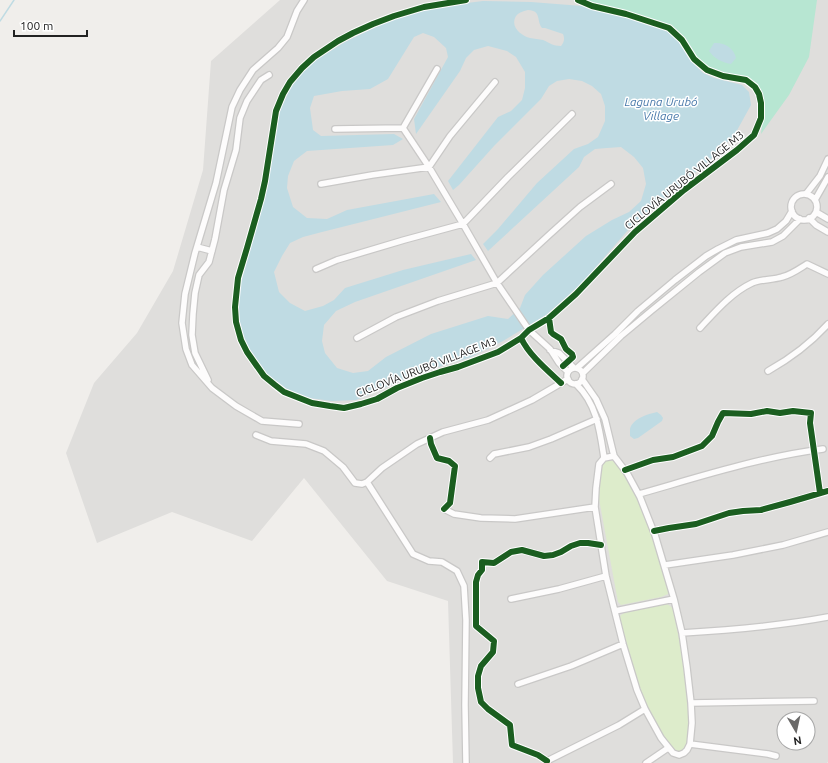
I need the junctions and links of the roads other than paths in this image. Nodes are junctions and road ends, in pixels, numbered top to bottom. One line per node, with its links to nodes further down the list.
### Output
1 (304, 0): 24 (street)
2 (437, 69): 7 (street)
3 (269, 75): 25 (street)
4 (495, 82): 9 (street)
5 (572, 114): 20 (street)
6 (335, 128): 7 (street)
7 (403, 128): 9 (street)
8 (828, 159): 13 (street)
9 (429, 167): 11 (street); 20 (street)
10 (828, 177): 14 (street)
11 (321, 184)
12 (611, 184): 29 (street)
13 (806, 194): 14 (street); 15 (street)
14 (815, 200): 16 (street)
15 (792, 211): 18 (street); 22 (street)
16 (816, 212): 17 (street); 19 (street)
17 (809, 218): 18 (street); 21 (street)
18 (800, 219): 23 (street)
19 (828, 219)
20 (464, 224): 26 (street); 29 (street)
21 (828, 232)
22 (752, 237): 23 (street); 28 (street)
23 (753, 245): 30 (street)
24 (197, 247): 25 (street); 41 (street)
25 (212, 251): 41 (street)
26 (316, 269)
27 (828, 274): 32 (street)
28 (675, 280): 30 (street); 35 (street)
29 (497, 283): 33 (street); 34 (street)
30 (681, 286): 38 (street)
31 (828, 324): 36 (street)
32 (700, 328)
33 (357, 338)
34 (550, 349): 35 (street); 37 (street)
35 (575, 368): 37 (street); 38 (street)
36 (768, 371)
37 (568, 372): 39 (street)
38 (583, 376): 40 (street); 46 (street)
39 (568, 379): 40 (street); 49 (street)
40 (576, 384): 42 (street)
41 (212, 388): 43 (street)
42 (597, 419): 47 (street); 48 (street)
43 (299, 424)
44 (256, 435): 49 (street)
45 (823, 449): 50 (street)
46 (614, 456): 48 (street); 50 (street)
47 (490, 458)
48 (604, 458): 51 (street)
49 (367, 482): 70 (street)
50 (639, 494): 54 (street)
51 (595, 507): 52 (street); 55 (street)
52 (444, 508)
53 (828, 532): 54 (street)
54 (665, 565): 57 (street)
55 (606, 576): 56 (street); 58 (street)
56 (511, 599)
57 (674, 599): 58 (street); 60 (street)
58 (615, 611): 61 (street)
59 (828, 617): 60 (street)
60 (682, 633): 64 (street)
61 (623, 644): 62 (street); 65 (street)
62 (518, 684)
63 (814, 701): 64 (street)
64 (691, 703): 66 (street)
65 (645, 709): 67 (street); 69 (street)
66 (690, 744): 67 (street); 68 (street)
67 (668, 748): 71 (street)
68 (776, 756)
69 (547, 761)
70 (466, 763)
71 (646, 763)

